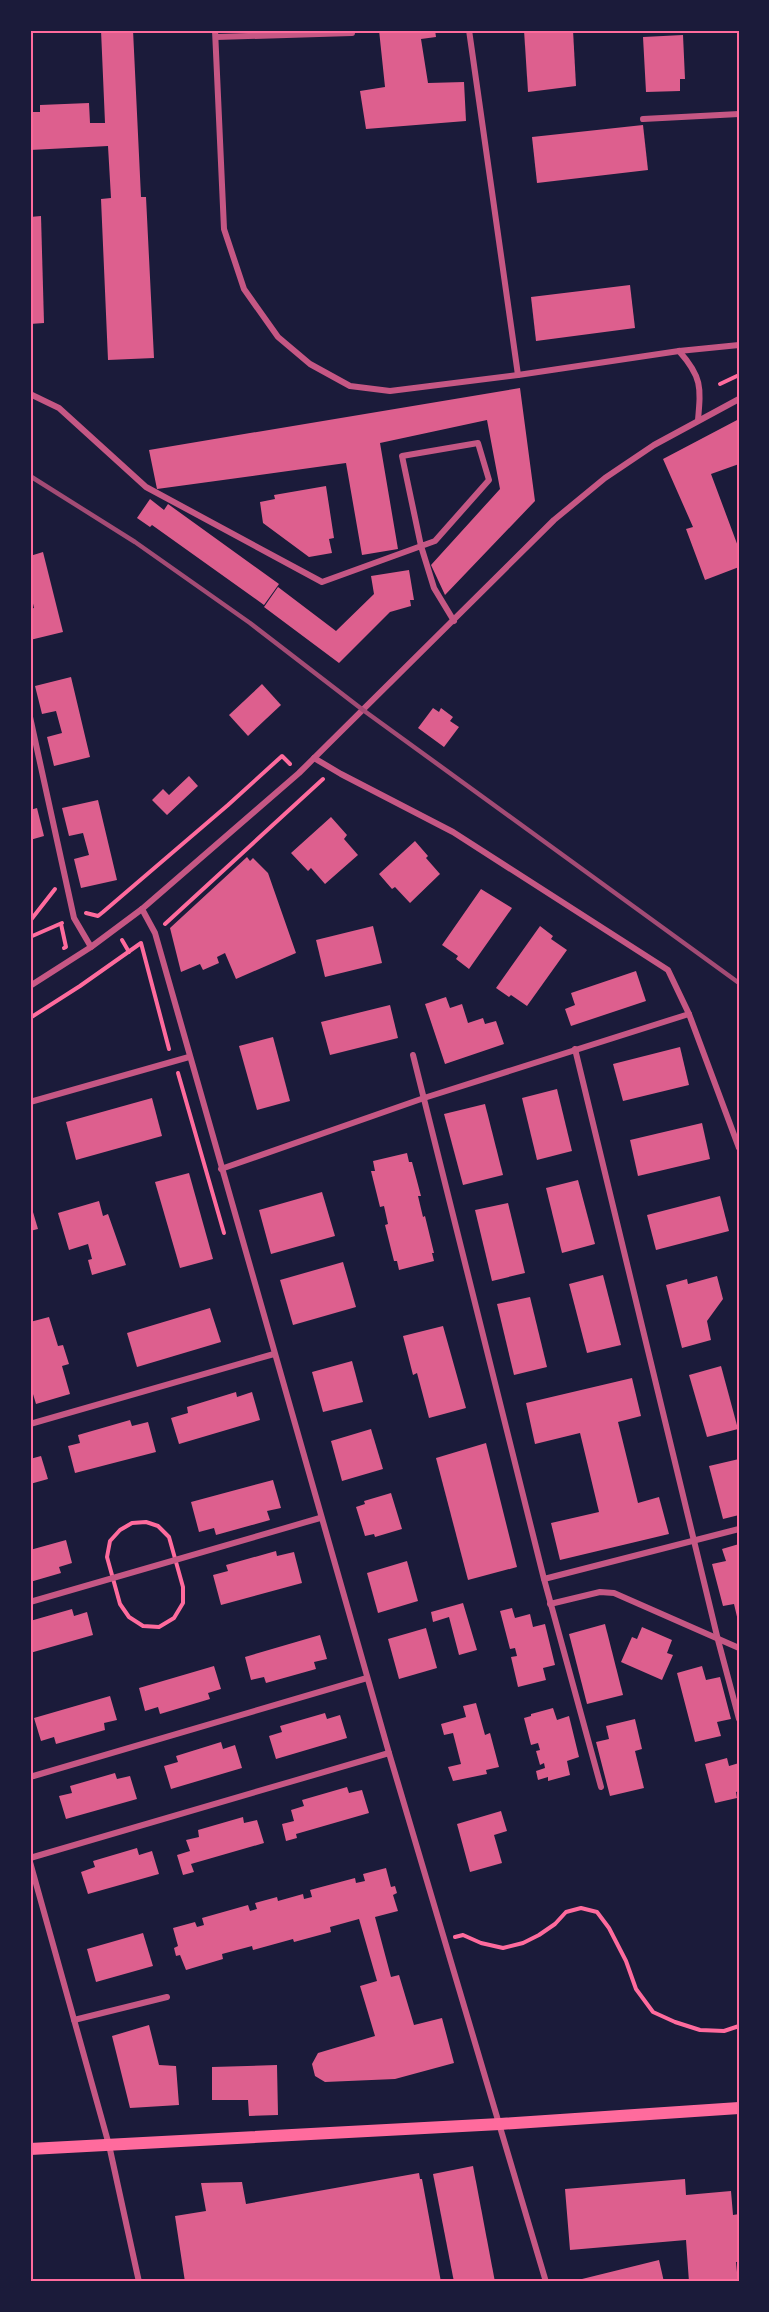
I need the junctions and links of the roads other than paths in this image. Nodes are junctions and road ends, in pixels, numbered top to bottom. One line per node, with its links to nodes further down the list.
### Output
1 (469, 30): 8 (street)
2 (352, 33): 3 (street)
3 (216, 34): 8 (street)
4 (739, 114): 5 (street)
5 (643, 119)
6 (739, 345): 7 (street)
7 (679, 351): 8 (street); 11 (street)
8 (518, 375)
9 (30, 394): 12 (street)
10 (739, 399): 11 (street)
11 (698, 420): 13 (street)
12 (421, 546): 12 (street); 13 (street)
13 (454, 621): 16 (street)
14 (30, 717): 15 (street)
15 (31, 728): 18 (street)
16 (314, 758): 17 (street); 20 (street)
17 (142, 909): 18 (street); 23 (street)
18 (91, 947): 19 (street)
19 (30, 987)
20 (689, 1014): 21 (street); 26 (street)
21 (575, 1049): 24 (street); 32 (street)
22 (413, 1056): 24 (street)
23 (189, 1057): 25 (street); 27 (street)
24 (424, 1098): 27 (street); 33 (street)
25 (30, 1102)
26 (739, 1148)
27 (221, 1169): 28 (street)
28 (274, 1354): 29 (street); 30 (street)
29 (30, 1424)
30 (320, 1518): 34 (street); 38 (street)
31 (739, 1529): 32 (street)
32 (694, 1540): 33 (street); 36 (street)
33 (544, 1579): 35 (street)
34 (30, 1602)
35 (550, 1604): 36 (street); 42 (street)
36 (718, 1640): 37 (street); 39 (street)
37 (739, 1648)
38 (367, 1678): 40 (street); 41 (street)
39 (739, 1719)
40 (388, 1753): 43 (street); 47 (street)
41 (30, 1777)
42 (601, 1787)
43 (30, 1860): 45 (street)
44 (166, 1997): 45 (street)
45 (74, 2020): 48 (street)
46 (739, 2108): 47 (main road)
47 (500, 2124): 48 (main road); 51 (street)
48 (109, 2145): 49 (main road); 50 (street)
49 (30, 2149)
50 (139, 2282)
51 (546, 2282)

